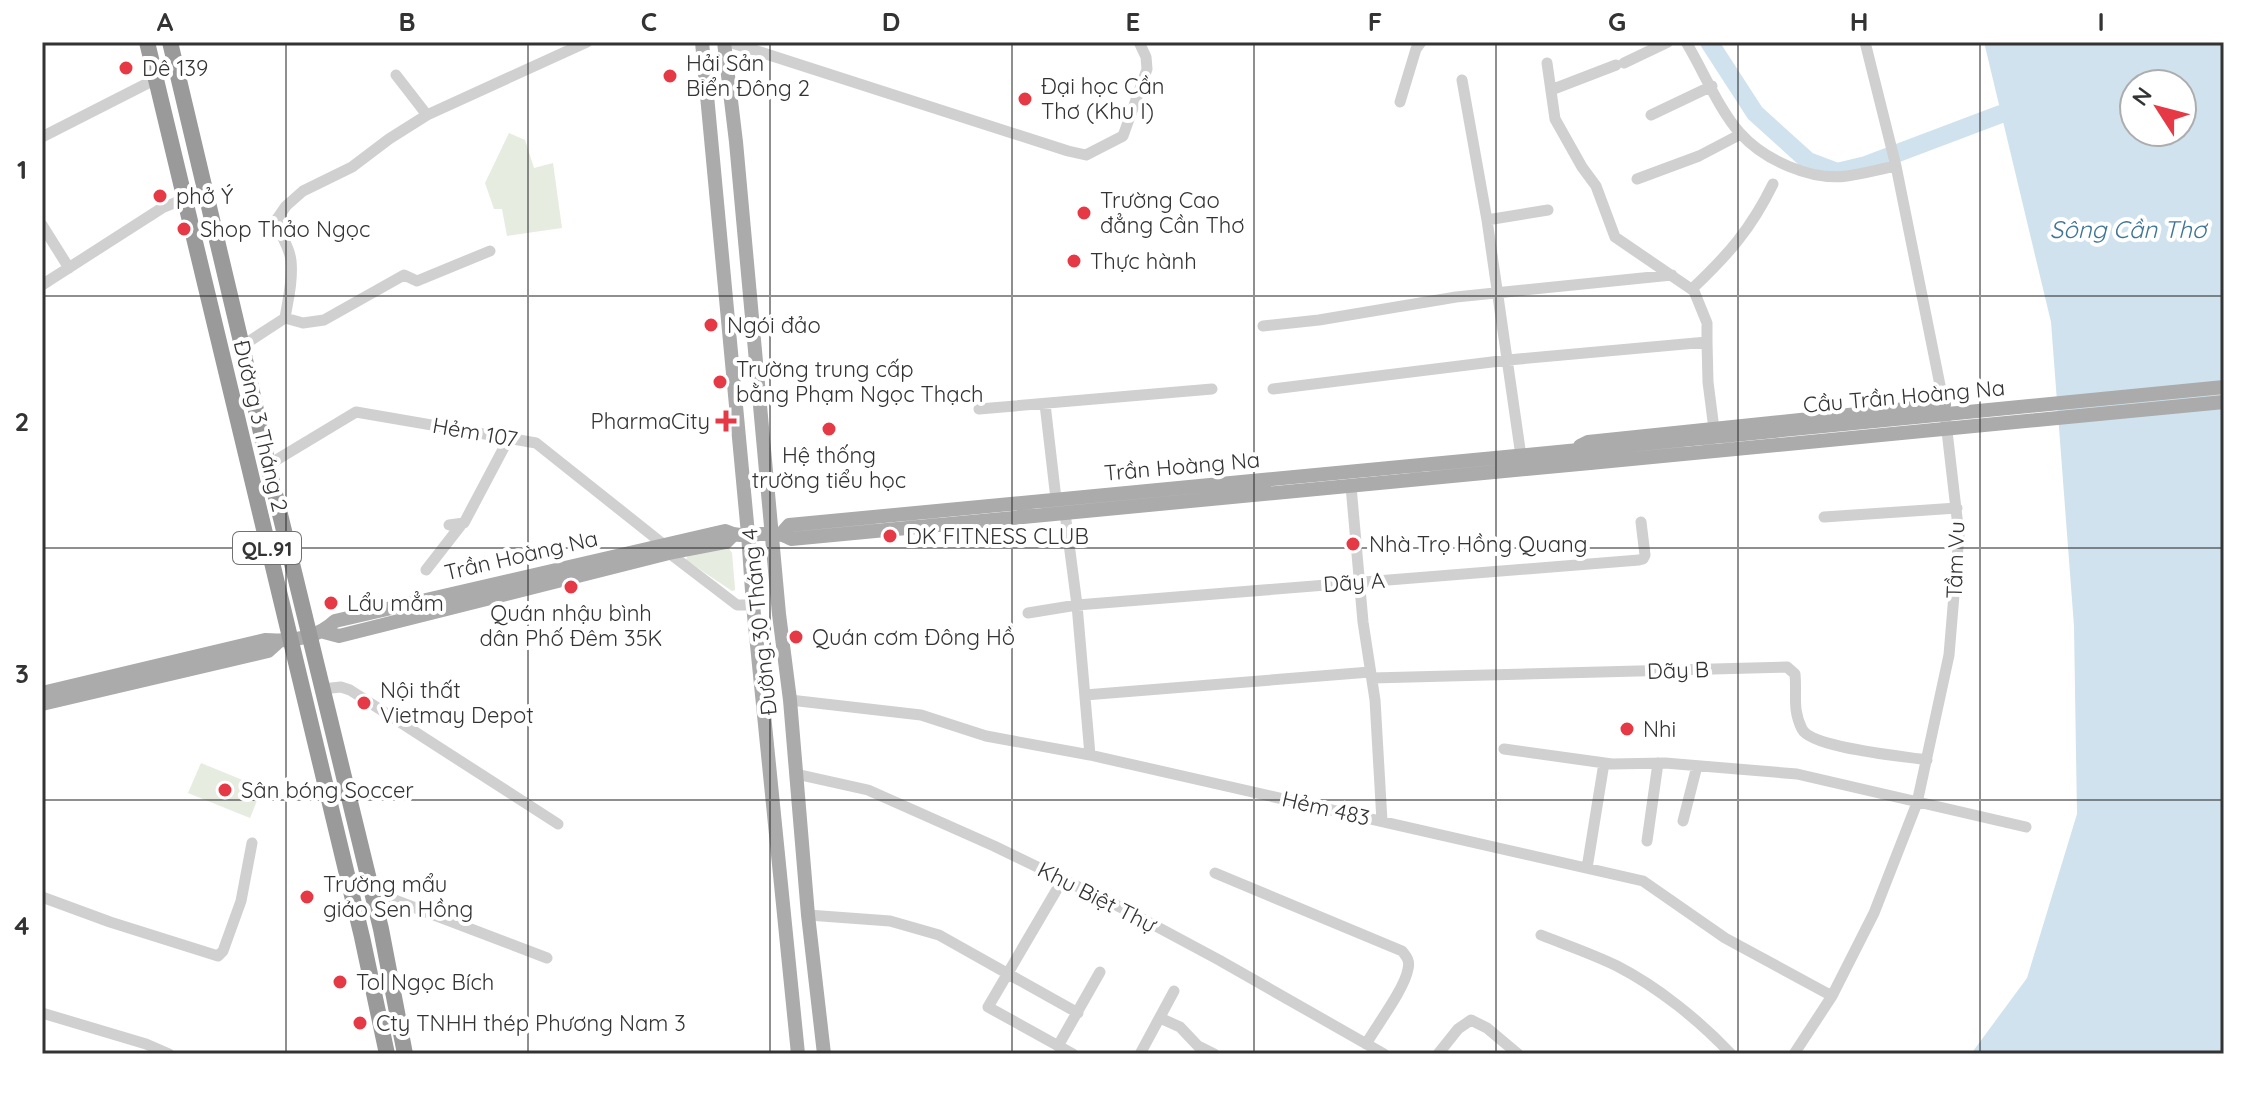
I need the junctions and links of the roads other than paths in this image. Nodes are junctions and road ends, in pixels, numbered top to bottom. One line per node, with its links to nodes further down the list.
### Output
1 (147, 42): 13 (highway, Đường 3 Tháng 2 / QL.91)
2 (170, 42): 38 (highway, Đường 3 Tháng 2 / QL.91)
3 (587, 42): 18 (street)
4 (702, 42): 61 (main road, Đường 30 Tháng 4)
5 (726, 42): 6 (street); 60 (main road, Đường 30 Tháng 4)
6 (1139, 42)
7 (1421, 42): 17 (street)
8 (1668, 42): 16 (street)
9 (1686, 42): 15 (street)
10 (1865, 42): 22 (street, Tầm Vu)
11 (1547, 63): 16 (street)
12 (396, 75): 18 (street)
13 (156, 79): 21 (street); 25 (highway, Đường 3 Tháng 2 / QL.91)
14 (1462, 80): 27 (street)
15 (1712, 86): 19 (street); 20 (street)
16 (1551, 90): 31 (street)
17 (1400, 102)
18 (427, 115): 35 (street)
19 (1651, 115)
20 (1741, 134): 22 (street); 23 (street)
21 (42, 137)
22 (1896, 165): 45 (street, Tầm Vu)
23 (1637, 179)
24 (1773, 184): 33 (street)
25 (184, 199): 30 (street); 69 (highway, Đường 3 Tháng 2 / QL.91)
26 (1548, 210): 27 (street)
27 (1487, 220): 34 (street)
28 (42, 225): 30 (street)
29 (490, 251): 35 (street)
30 (69, 268): 32 (street)
31 (1673, 275): 33 (street); 34 (street)
32 (42, 285)
33 (1692, 289): 37 (street)
34 (1498, 294): 36 (street); 39 (street)
35 (285, 318): 38 (street)
36 (1263, 326)
37 (1707, 342): 39 (street); 47 (street)
38 (242, 346): 53 (highway, Đường 3 Tháng 2 / QL.91)
39 (1508, 360): 42 (street); 50 (street)
40 (2224, 387): 51 (main road, Cầu Trần Hoàng Na, bridge)
41 (1212, 389): 44 (street)
42 (1273, 389)
43 (2224, 402): 51 (main road, Cầu Trần Hoàng Na, bridge)
44 (1045, 404): 46 (street); 55 (street)
45 (1944, 405): 47 (main road); 48 (street, Tầm Vu)
46 (979, 409)
47 (1714, 429): 52 (main road)
48 (1948, 433): 52 (main road); 56 (street, Tầm Vu)
49 (509, 438): 53 (street, Hẻm 107); 62 (street, Hẻm 107); 63 (street)
50 (1521, 456): 52 (main road, Trần Hoàng Na); 54 (main road, Trần Hoàng Na)
51 (1589, 456): 52 (main road, Trần Hoàng Na)
52 (1573, 457): 54 (main road, Trần Hoàng Na)
53 (268, 465): 68 (highway, Đường 3 Tháng 2 / QL.91)
54 (1351, 479): 55 (main road, Trần Hoàng Na); 57 (main road, Trần Hoàng Na); 64 (street)
55 (1056, 499): 60 (main road, Trần Hoàng Na)
56 (1957, 508): 58 (street); 78 (street, Tầm Vu)
57 (1065, 513): 60 (main road, Trần Hoàng Na); 66 (street)
58 (1824, 517)
59 (1641, 522): 64 (street, Dãy A)
60 (777, 533): 61 (main road, Trần Hoàng Na); 74 (main road, Đường 30 Tháng 4)
61 (740, 535): 62 (main road, Trần Hoàng Na); 65 (main road, Đường 30 Tháng 4)
62 (666, 549): 65 (street, Hẻm 107); 68 (main road, Trần Hoàng Na)
63 (426, 570)
64 (1360, 581): 66 (street, Dãy A); 70 (street)
65 (753, 605): 111 (main road, Đường 30 Tháng 4)
66 (1077, 605): 67 (street, Dãy A); 73 (street)
67 (1028, 613)
68 (316, 634): 69 (main road, Trần Hoàng Na); 71 (highway, Đường 3 Tháng 2 / QL.91)
69 (284, 641): 72 (main road, Trần Hoàng Na); 75 (main road, Trần Hoàng Na); 109 (highway, Đường 3 Tháng 2 / QL.91)
70 (1371, 675): 73 (street, Dãy B); 78 (street, Dãy B); 84 (street)
71 (322, 689): 86 (street); 93 (highway, Đường 3 Tháng 2 / QL.91)
72 (42, 693)
73 (1085, 695): 77 (street)
74 (790, 700): 77 (street, Hẻm 483); 82 (main road, Đường 30 Tháng 4)
75 (42, 704)
76 (1504, 749): 79 (street)
77 (1090, 755): 84 (street, Hẻm 483)
78 (1927, 760): 83 (street, Tầm Vu)
79 (1604, 763): 80 (street); 90 (street)
80 (1658, 763): 81 (street); 88 (street)
81 (1697, 766): 83 (street); 85 (street)
82 (796, 774): 92 (street, Khu Biệt Thự); 95 (main road, Đường 30 Tháng 4)
83 (1917, 803): 87 (street); 101 (street, Tầm Vu)
84 (1382, 821): 90 (street, Hẻm 483)
85 (1683, 821)
86 (558, 824)
87 (2026, 827)
88 (1647, 841)
89 (252, 843): 94 (street)
90 (1587, 868): 101 (street, Hẻm 483)
91 (1215, 873): 105 (street)
92 (1063, 879): 99 (street); 105 (street, Khu Biệt Thự)
93 (371, 891): 97 (street); 110 (highway, Đường 3 Tháng 2 / QL.91)
94 (42, 897)
95 (808, 915): 99 (street); 112 (main road, Đường 30 Tháng 4)
96 (1541, 935): 118 (street)
97 (547, 958)
98 (1100, 972): 103 (street)
99 (1007, 973): 103 (street); 106 (street)
100 (1174, 991): 104 (street)
101 (1832, 996): 119 (street, Tầm Vu)
102 (42, 1013): 108 (street)
103 (1078, 1013): 106 (street)
104 (1160, 1018): 114 (street); 115 (street)
105 (1366, 1044): 116 (street, Khu Biệt Thự)
106 (1058, 1046): 113 (street)
107 (1439, 1053): 117 (street)
108 (169, 1054)
109 (387, 1054)
110 (405, 1054)
111 (798, 1054)
112 (824, 1054)
113 (1073, 1054)
114 (1140, 1054)
115 (1214, 1054)
116 (1384, 1054)
117 (1518, 1054)
118 (1731, 1054)
119 (1794, 1054)

